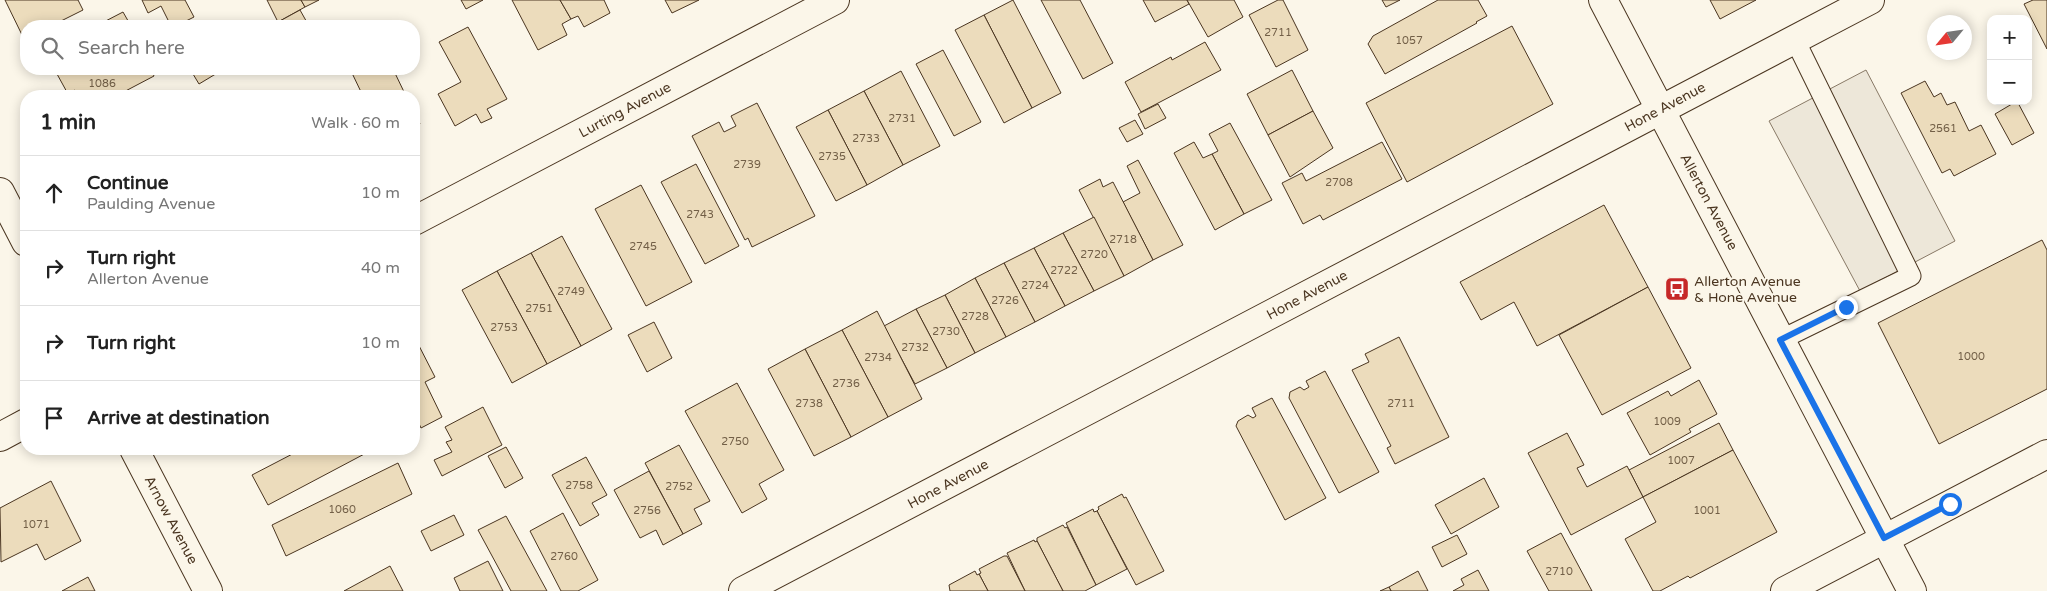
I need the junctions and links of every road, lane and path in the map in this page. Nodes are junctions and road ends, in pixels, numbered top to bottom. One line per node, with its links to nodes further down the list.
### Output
1 (835, 0): 7 (street, Lurting Avenue)
2 (1603, 0): 5 (street, Allerton Avenue)
3 (1870, 0): 4 (street, Hone Avenue)
4 (1795, 40): 5 (street, Hone Avenue); 9 (lane)
5 (1660, 110): 9 (street, Allerton Avenue); 16 (street, Hone Avenue)
6 (0, 192): 8 (street)
7 (420, 217)
8 (20, 230)
9 (1780, 340): 14 (street, Allerton Avenue)
10 (20, 426): 11 (street)
11 (0, 437)
12 (2047, 454): 14 (street)
13 (137, 455): 15 (street, Arnow Avenue)
14 (1884, 538): 17 (street); 18 (street, Allerton Avenue)
15 (208, 591)
16 (743, 591)
17 (1785, 591)
18 (1912, 591)

